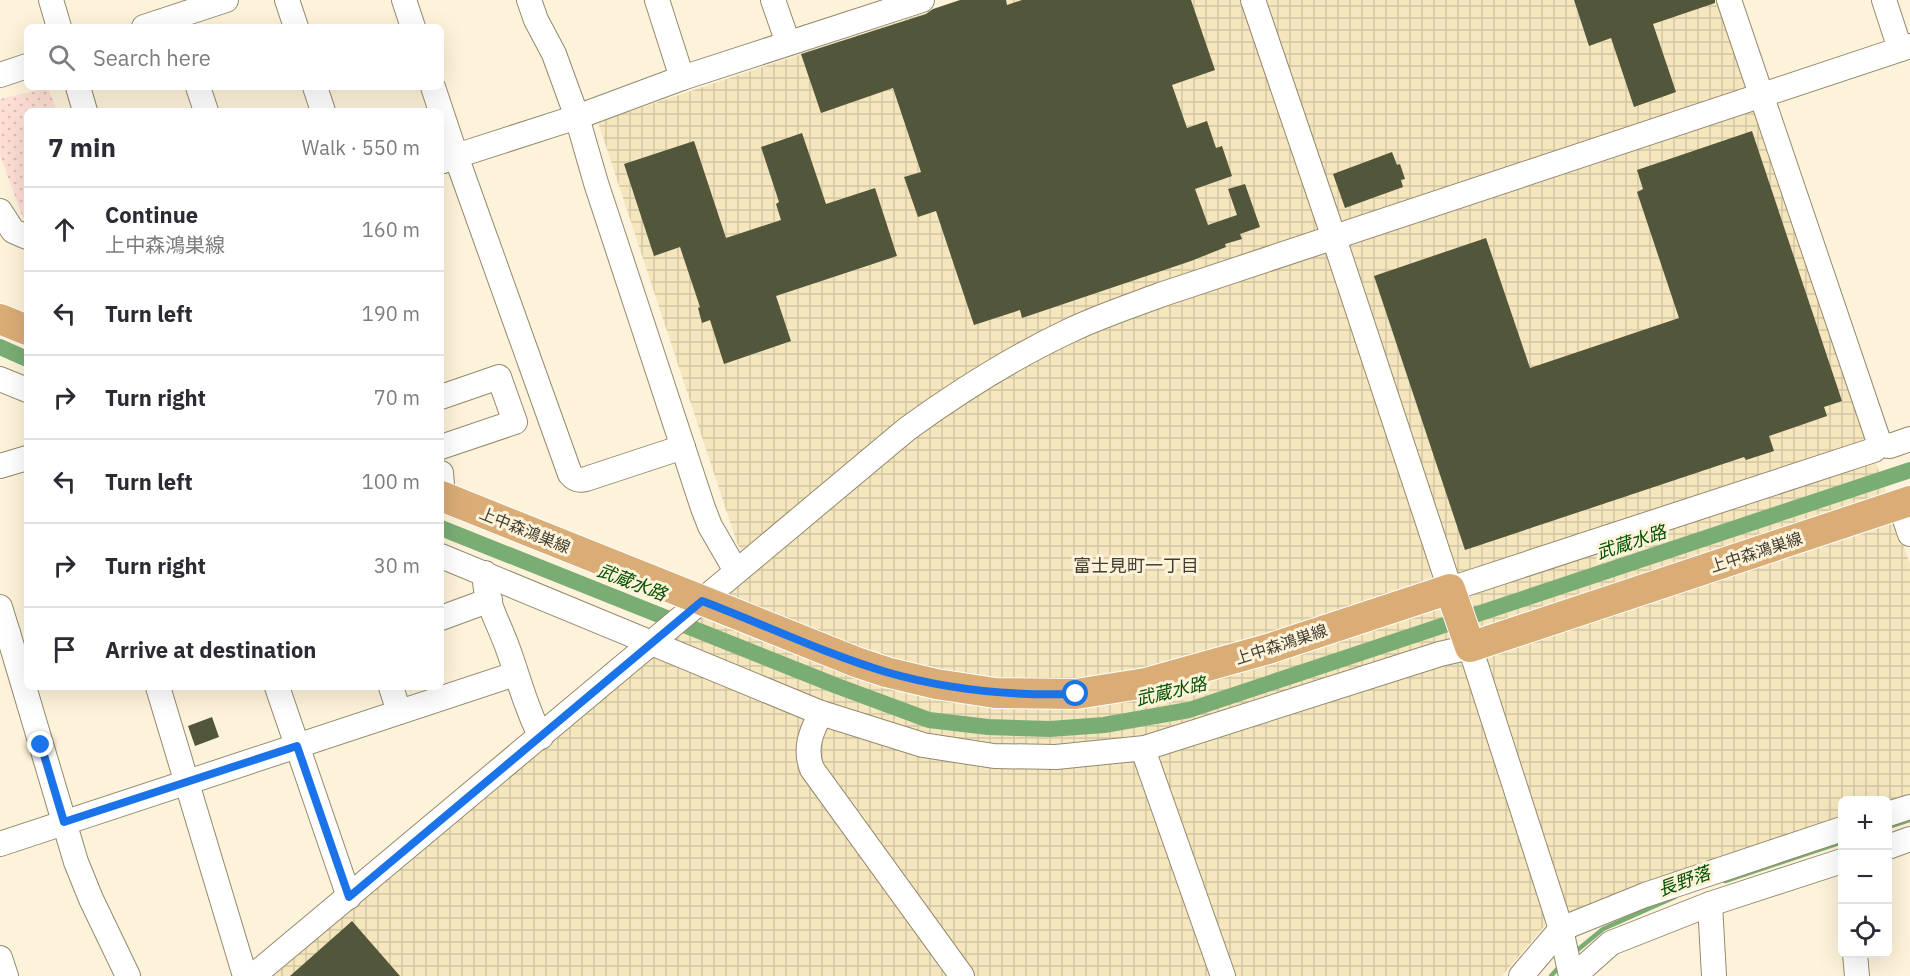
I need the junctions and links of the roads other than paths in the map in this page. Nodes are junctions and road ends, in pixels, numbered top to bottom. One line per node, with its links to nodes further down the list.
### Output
1 (51, 0): 14 (street)
2 (226, 0): 13 (street)
3 (287, 0): 15 (street)
4 (404, 0): 16 (street)
5 (529, 0): 31 (street)
6 (657, 0): 21 (street)
7 (773, 0): 17 (street)
8 (922, 0): 12 (street)
9 (1253, 0): 36 (street)
10 (1729, 0): 26 (street)
11 (1884, 0): 18 (street)
12 (891, 5): 17 (street)
13 (176, 22)
14 (58, 24)
15 (295, 24)
16 (412, 24)
17 (788, 43): 21 (street)
18 (1905, 47): 26 (street)
19 (24, 67): 20 (street)
20 (0, 75)
21 (682, 78): 31 (street)
22 (79, 90): 27 (street)
23 (199, 90): 28 (street)
24 (316, 90): 29 (street)
25 (434, 90): 30 (street)
26 (1761, 95): 36 (street); 43 (street)
27 (84, 108)
28 (205, 108)
29 (322, 108)
30 (438, 108)
31 (577, 117): 33 (street); 45 (street)
32 (444, 136): 33 (street)
33 (449, 159): 45 (street)
34 (0, 211): 35 (street)
35 (24, 236)
36 (1334, 238): 52 (street); 54 (street)
37 (0, 319): 38 (main road)
38 (24, 329)
39 (0, 379): 40 (street)
40 (24, 389)
41 (444, 396): 44 (street)
42 (1910, 439): 43 (street)
43 (1880, 445): 54 (street)
44 (444, 446)
45 (682, 447): 52 (street)
46 (24, 459): 47 (street)
47 (0, 466)
48 (444, 490): 56 (main road, 上中森鴻巣線)
49 (1905, 503): 50 (street); 61 (main road, 上中森鴻巣線)
50 (1910, 534)
51 (444, 557): 53 (street)
52 (736, 571): 56 (street)
53 (485, 573): 55 (street); 60 (street)
54 (1452, 596): 56 (main road, 上中森鴻巣線); 61 (main road)
55 (490, 600): 58 (street); 62 (street)
56 (695, 606): 60 (street)
57 (0, 607): 59 (street)
58 (444, 617)
59 (4, 634): 74 (street)
60 (656, 638): 67 (street); 68 (street)
61 (1468, 640): 70 (street); 82 (street)
62 (516, 674): 66 (street); 68 (street)
63 (159, 690): 71 (street)
64 (278, 690): 69 (street)
65 (392, 690): 66 (street)
66 (399, 712): 69 (street)
67 (821, 712): 70 (street); 90 (street)
68 (541, 737): 80 (street)
69 (297, 746): 71 (street); 80 (street)
70 (1145, 748): 91 (street)
71 (186, 783): 74 (street); 88 (street)
72 (1910, 807): 73 (street)
73 (1892, 812)
74 (64, 822): 77 (street); 87 (street)
75 (1838, 830): 82 (street)
76 (1910, 839): 78 (street)
77 (0, 844)
78 (1892, 845)
79 (1838, 862): 81 (street)
80 (349, 897): 89 (street)
81 (1710, 904): 85 (street); 93 (street)
82 (1562, 932): 85 (street); 92 (street)
83 (0, 958): 86 (street)
84 (1856, 958): 94 (street)
85 (1572, 974)
86 (6, 976)
87 (128, 976)
88 (245, 976)
89 (253, 976)
90 (962, 976)
91 (1223, 976)
92 (1521, 976)
93 (1714, 976)
94 (1857, 976)

